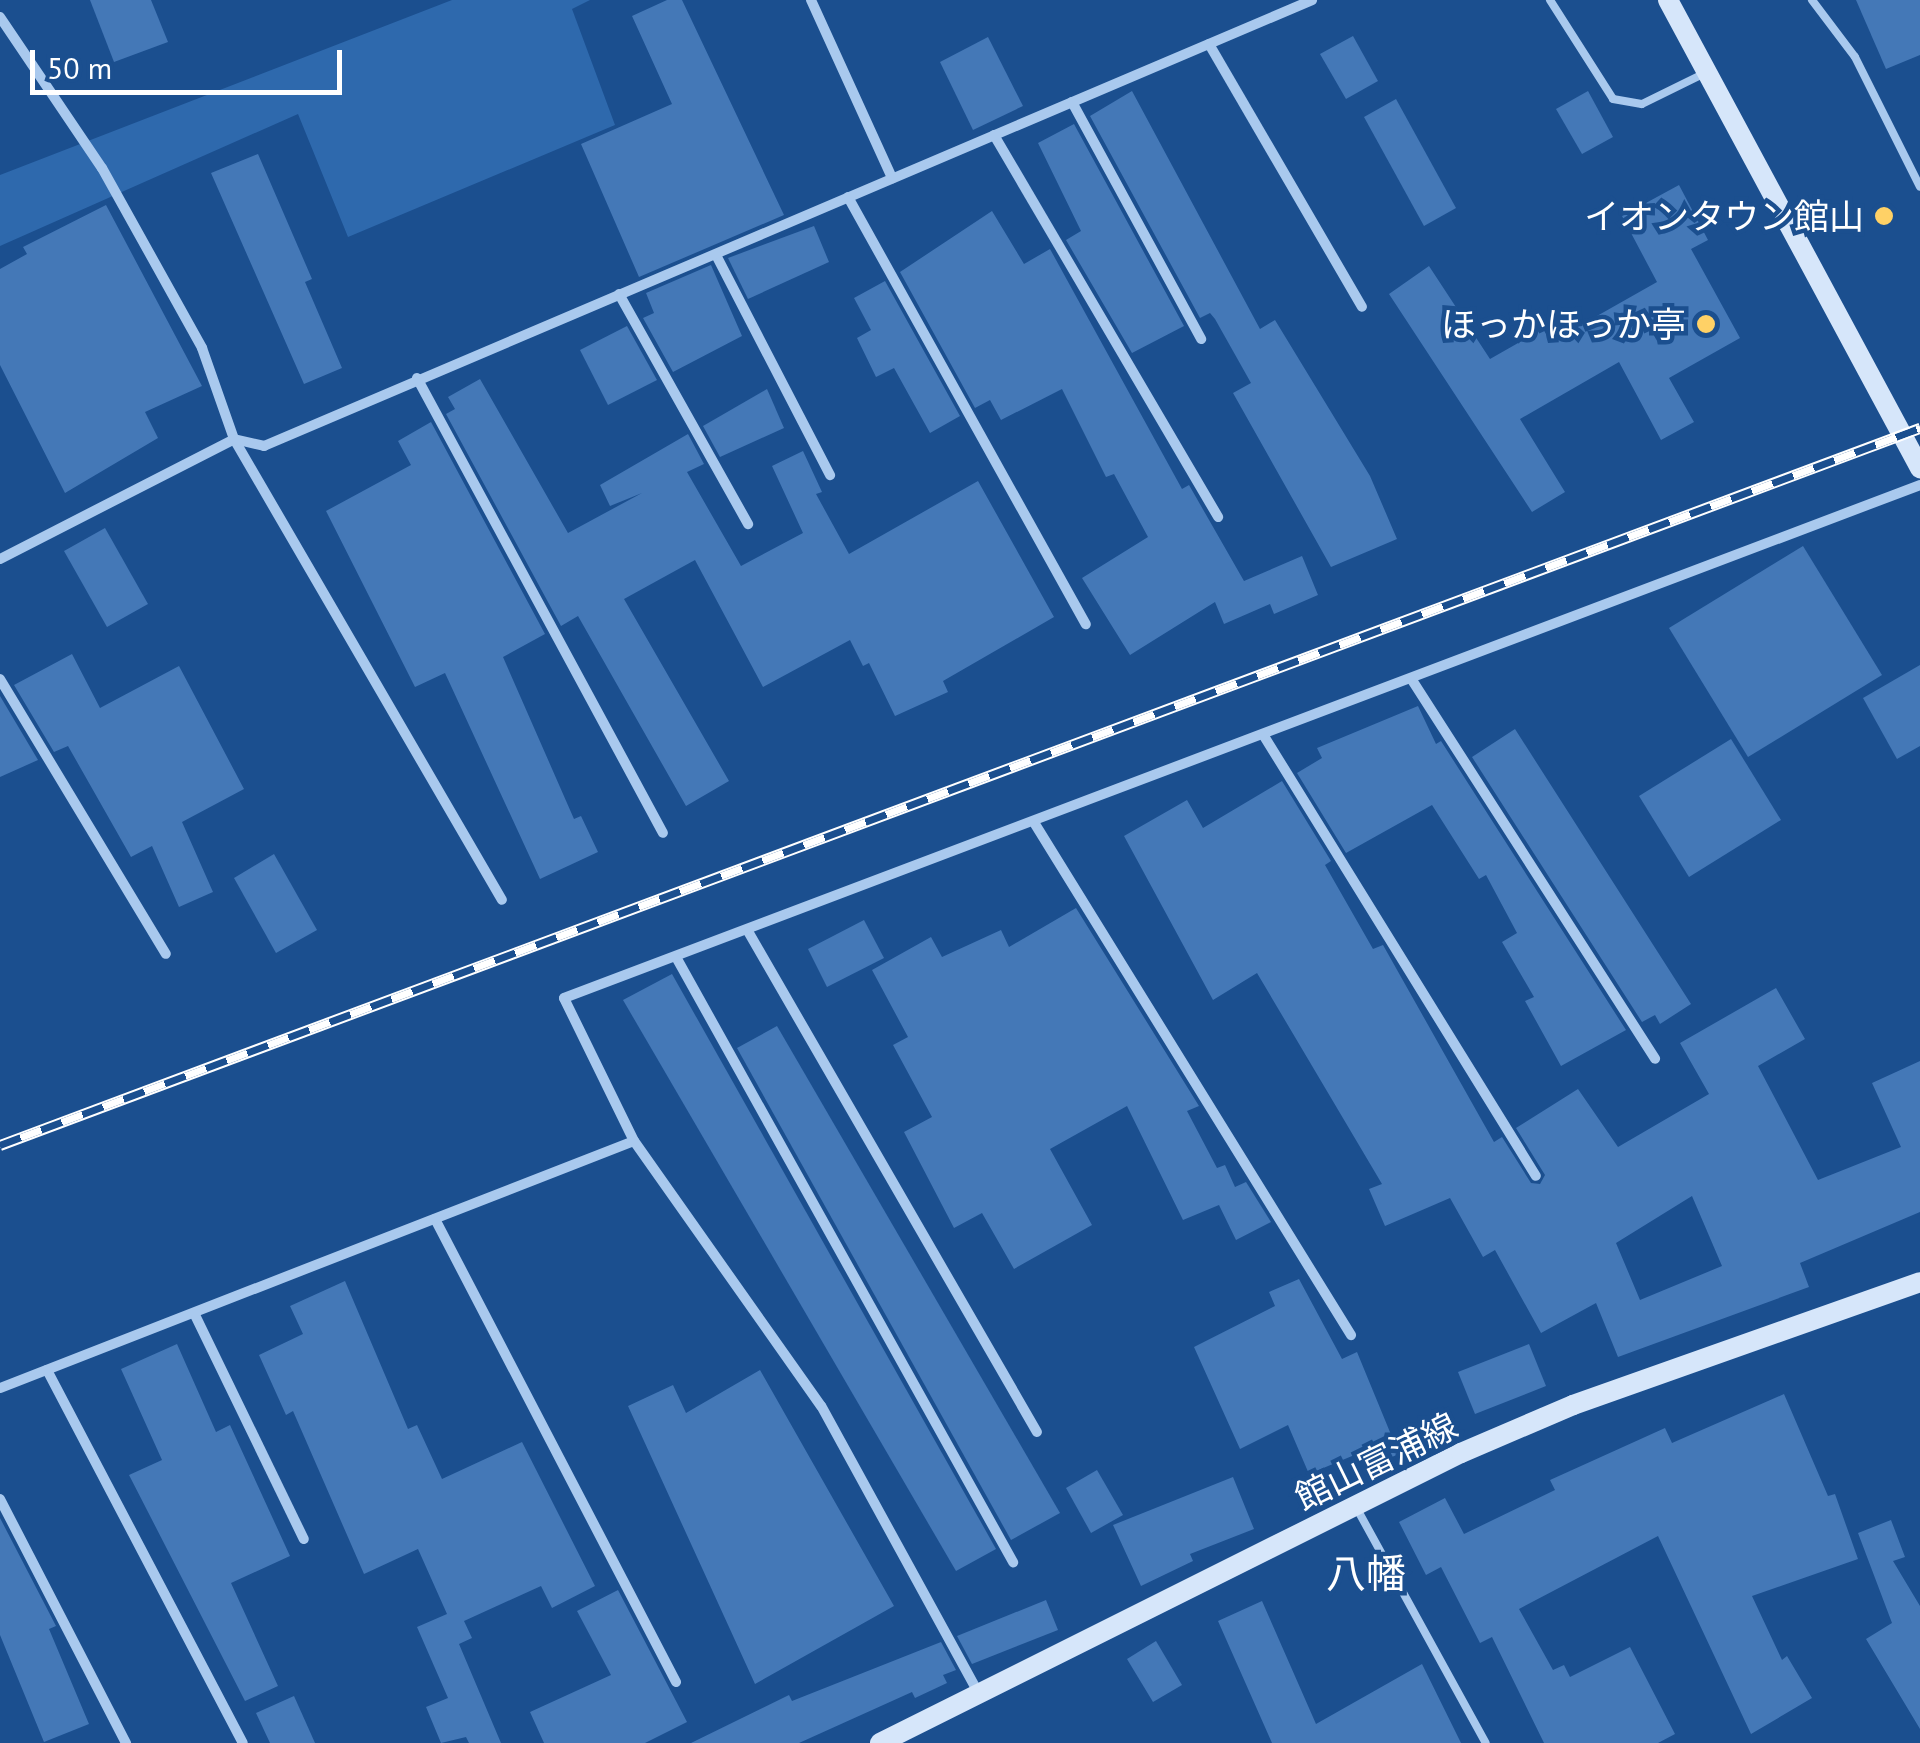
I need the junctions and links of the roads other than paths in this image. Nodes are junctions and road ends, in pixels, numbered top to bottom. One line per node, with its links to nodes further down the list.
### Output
1 (810, 0): 11 (street)
2 (1312, 0): 7 (street)
3 (1550, 0): 8 (lane)
4 (1668, 0): 8 (main road)
5 (1812, 0): 12 (lane)
6 (0, 17): 19 (street)
7 (1210, 44): 9 (street); 16 (street)
8 (1708, 72): 20 (main road)
9 (1072, 102): 10 (street); 17 (street)
10 (994, 135): 11 (street); 23 (street)
11 (892, 178): 13 (street)
12 (1920, 188)
13 (848, 197): 14 (street); 26 (street)
14 (716, 255): 15 (street); 21 (street)
15 (619, 294): 18 (street); 24 (street)
16 (1362, 308)
17 (1201, 339)
18 (417, 378): 19 (street); 31 (street)
19 (234, 440): 25 (street); 32 (street)
20 (1920, 468)
21 (830, 475)
22 (1920, 485): 28 (street)
23 (1218, 517)
24 (748, 524)
25 (0, 558)
26 (1086, 624)
27 (0, 680): 34 (street)
28 (1412, 680): 29 (street); 36 (street)
29 (1264, 736): 30 (street); 38 (street)
30 (1035, 824): 33 (street); 42 (street)
31 (663, 833)
32 (502, 900)
33 (750, 933): 35 (street); 45 (street)
34 (166, 954)
35 (676, 958): 37 (street); 49 (street)
36 (1656, 1058)
37 (634, 1142): 39 (street); 51 (street)
38 (1536, 1176)
39 (435, 1219): 41 (street); 50 (street)
40 (1920, 1282): 47 (main road, 館山富浦線)
41 (195, 1315): 43 (street); 48 (street)
42 (1351, 1335)
43 (47, 1370): 44 (street); 53 (street)
44 (0, 1388)
45 (1037, 1432)
46 (0, 1499): 52 (street)
47 (1356, 1507): 51 (main road, 館山富浦線); 55 (lane)
48 (304, 1540)
49 (1013, 1562)
50 (676, 1682)
51 (979, 1694): 54 (main road, 館山富浦線)
52 (126, 1743)
53 (243, 1743)
54 (880, 1743)
55 (1486, 1743)

